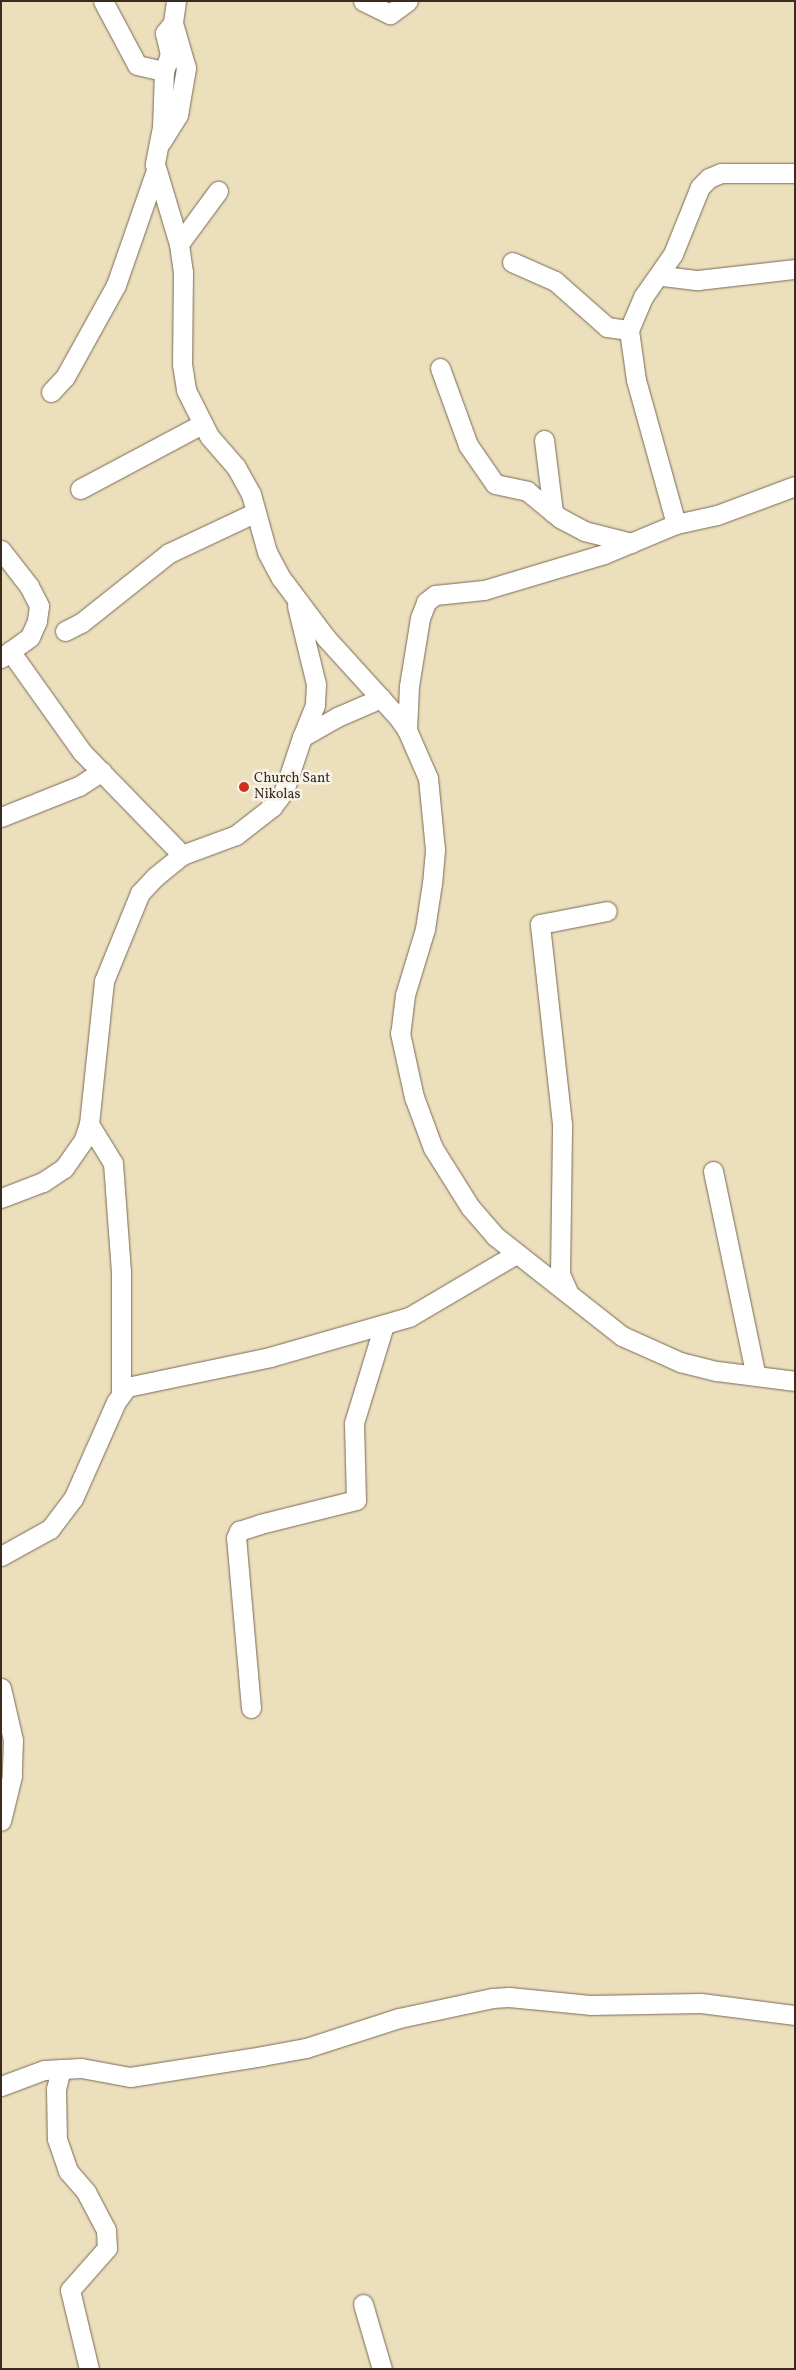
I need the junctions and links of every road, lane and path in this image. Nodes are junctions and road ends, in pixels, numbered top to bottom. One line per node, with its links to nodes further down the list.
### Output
1 (103, 1): 6 (street)
2 (176, 1): 5 (street)
3 (363, 1): 4 (street)
4 (408, 1)
5 (173, 23): 6 (street); 7 (street)
6 (164, 71): 7 (street)
7 (160, 144): 8 (street)
8 (155, 173): 11 (street); 17 (street)
9 (795, 173): 14 (street)
10 (218, 191): 11 (street)
11 (179, 244): 18 (street)
12 (512, 262): 15 (street)
13 (795, 269): 14 (street)
14 (662, 270): 15 (street)
15 (629, 330): 24 (street)
16 (440, 368): 23 (street)
17 (51, 392)
18 (202, 424): 21 (street); 22 (street)
19 (544, 440): 23 (street)
20 (795, 486): 24 (street)
21 (80, 489)
22 (256, 512): 27 (street); 28 (street)
23 (553, 512): 25 (street)
24 (676, 524): 25 (street)
25 (632, 543): 31 (street)
26 (1, 550): 29 (street)
27 (295, 598): 30 (street); 32 (street)
28 (65, 631)
29 (6, 655): 33 (street)
30 (381, 698): 31 (street); 32 (street)
31 (408, 730): 40 (street)
32 (302, 737): 35 (street)
33 (102, 772): 34 (street); 35 (street)
34 (1, 817)
35 (182, 855): 37 (street)
36 (607, 911): 41 (street)
37 (89, 1124): 39 (street); 45 (street)
38 (713, 1171): 43 (street)
39 (1, 1198)
40 (516, 1254): 41 (street); 42 (street)
41 (569, 1294): 43 (street)
42 (384, 1325): 45 (street); 48 (street)
43 (756, 1376): 44 (street)
44 (795, 1380)
45 (121, 1393): 46 (street)
46 (1, 1556)
47 (1, 1688): 49 (street)
48 (251, 1708)
49 (1, 1821)
50 (795, 2015): 51 (street)
51 (61, 2069): 52 (street); 54 (street)
52 (1, 2086)
53 (362, 2304): 55 (street)
54 (89, 2369)
55 (382, 2369)

